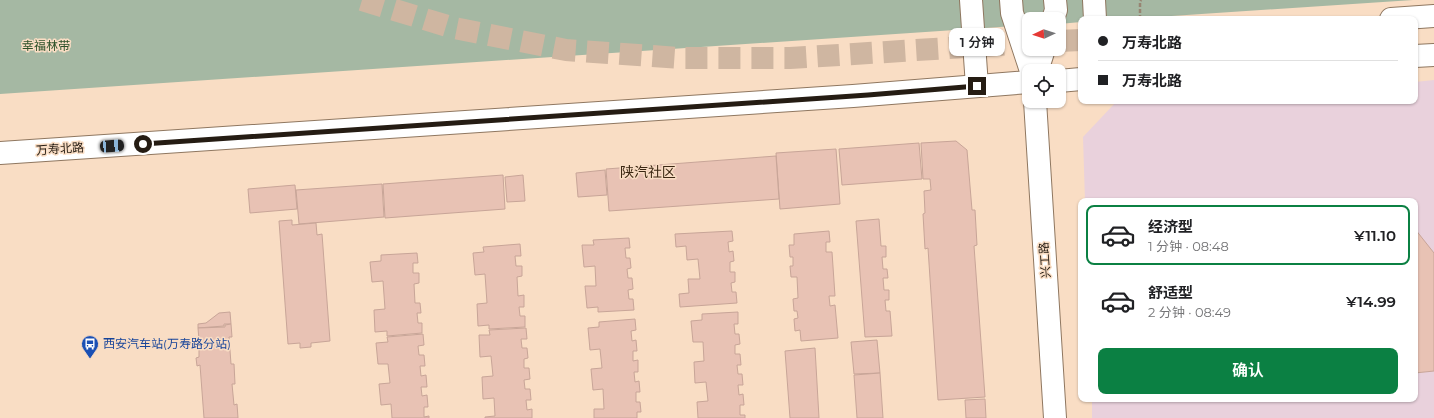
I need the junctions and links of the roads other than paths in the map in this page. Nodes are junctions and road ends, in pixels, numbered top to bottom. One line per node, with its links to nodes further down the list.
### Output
1 (971, 0): 15 (main road)
2 (1011, 0): 11 (main road)
3 (1055, 0): 5 (main road)
4 (1094, 0): 6 (main road)
5 (1055, 12)
6 (1095, 16)
7 (1434, 16): 8 (main road)
8 (1418, 17)
9 (1434, 55): 10 (main road)
10 (1418, 56)
11 (1029, 64)
12 (1078, 79): 13 (main road)
13 (1066, 80)
14 (1022, 83): 15 (main road, 万寿北路)
15 (977, 86): 17 (main road, 万寿北路)
16 (1035, 108): 18 (main road, 兴工路)
17 (0, 153)
18 (1055, 418)

